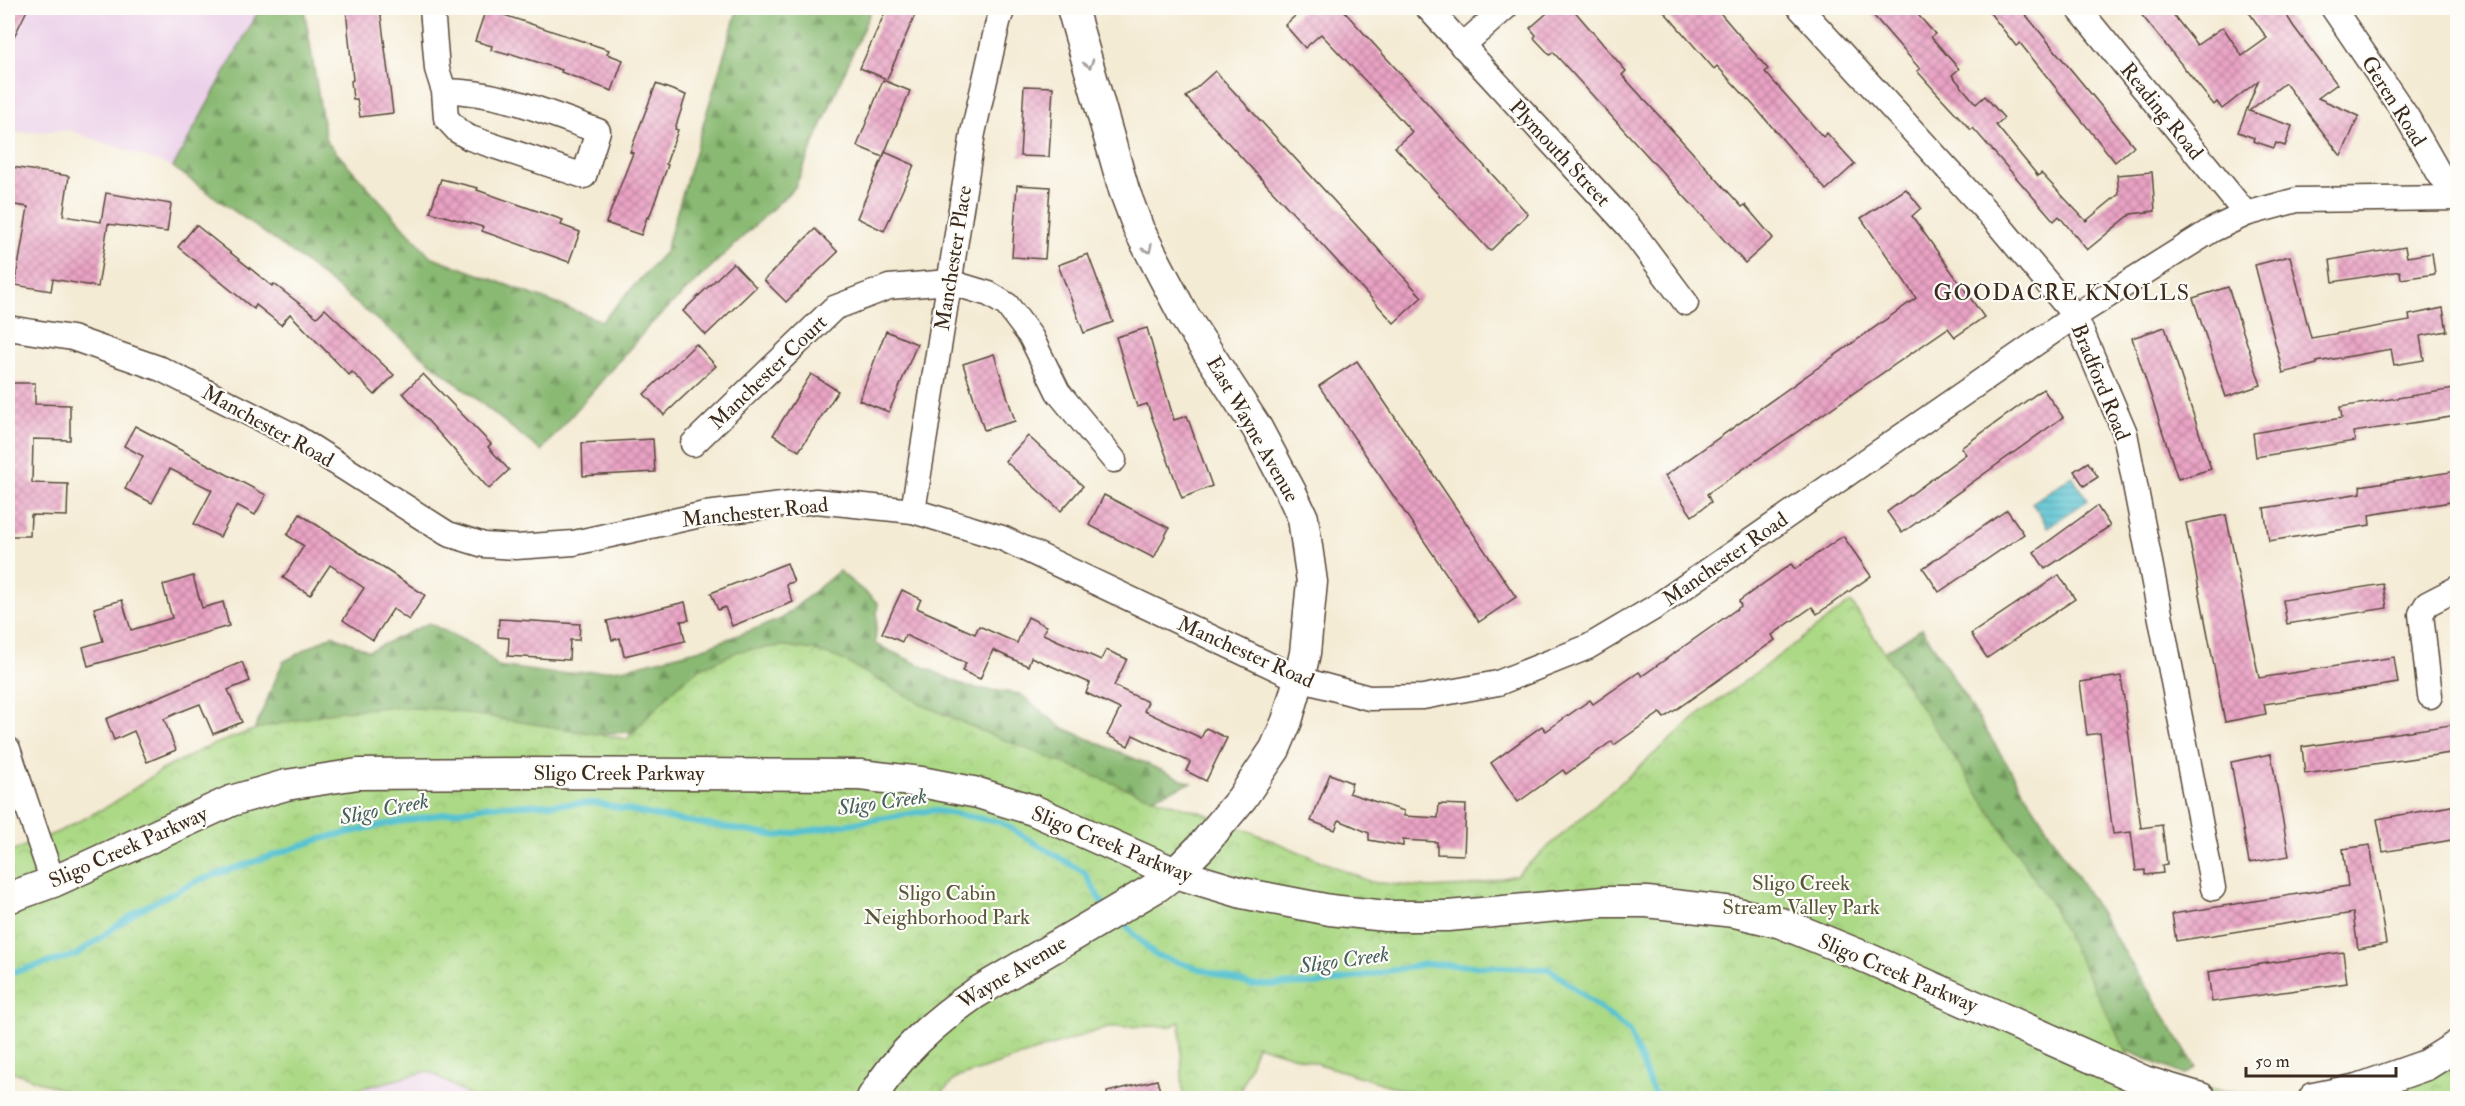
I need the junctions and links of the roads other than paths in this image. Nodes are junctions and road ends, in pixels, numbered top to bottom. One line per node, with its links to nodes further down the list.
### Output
1 (432, 8): 10 (street)
2 (1004, 8): 14 (street, Manchester Place)
3 (1072, 8): 22 (street, East Wayne Avenue, one-way to 22)
4 (1428, 8): 9 (street, Plymouth Street)
5 (1505, 8): 9 (street)
6 (1800, 8): 16 (street, Bradford Road)
7 (2078, 8): 13 (street, Reading Road)
8 (2333, 8): 11 (street, Geren Road)
9 (1462, 46): 15 (street, Plymouth Street)
10 (444, 91): 10 (street)
11 (2457, 194)
12 (2457, 198): 13 (street, Manchester Road)
13 (2246, 214): 16 (street, Manchester Road)
14 (949, 282): 18 (street, Manchester Court); 19 (street); 20 (street, Manchester Place)
15 (1686, 303)
16 (2075, 316): 22 (street, Manchester Road); 27 (street, Bradford Road)
17 (8, 328): 20 (street, Manchester Road)
18 (693, 444)
19 (1114, 460)
20 (913, 511): 22 (street, Manchester Road)
21 (2457, 588): 23 (street)
22 (1299, 679): 25 (street, East Wayne Avenue)
23 (2430, 696)
24 (8, 749): 26 (street)
25 (1175, 873): 26 (street, Sligo Creek Parkway); 30 (street, Wayne Avenue); 31 (street, Sligo Creek Parkway)
26 (53, 882): 28 (street, Sligo Creek Parkway)
27 (2213, 888)
28 (8, 898)
29 (2457, 1045): 32 (street)
30 (872, 1098)
31 (2200, 1098)
32 (2314, 1098)

